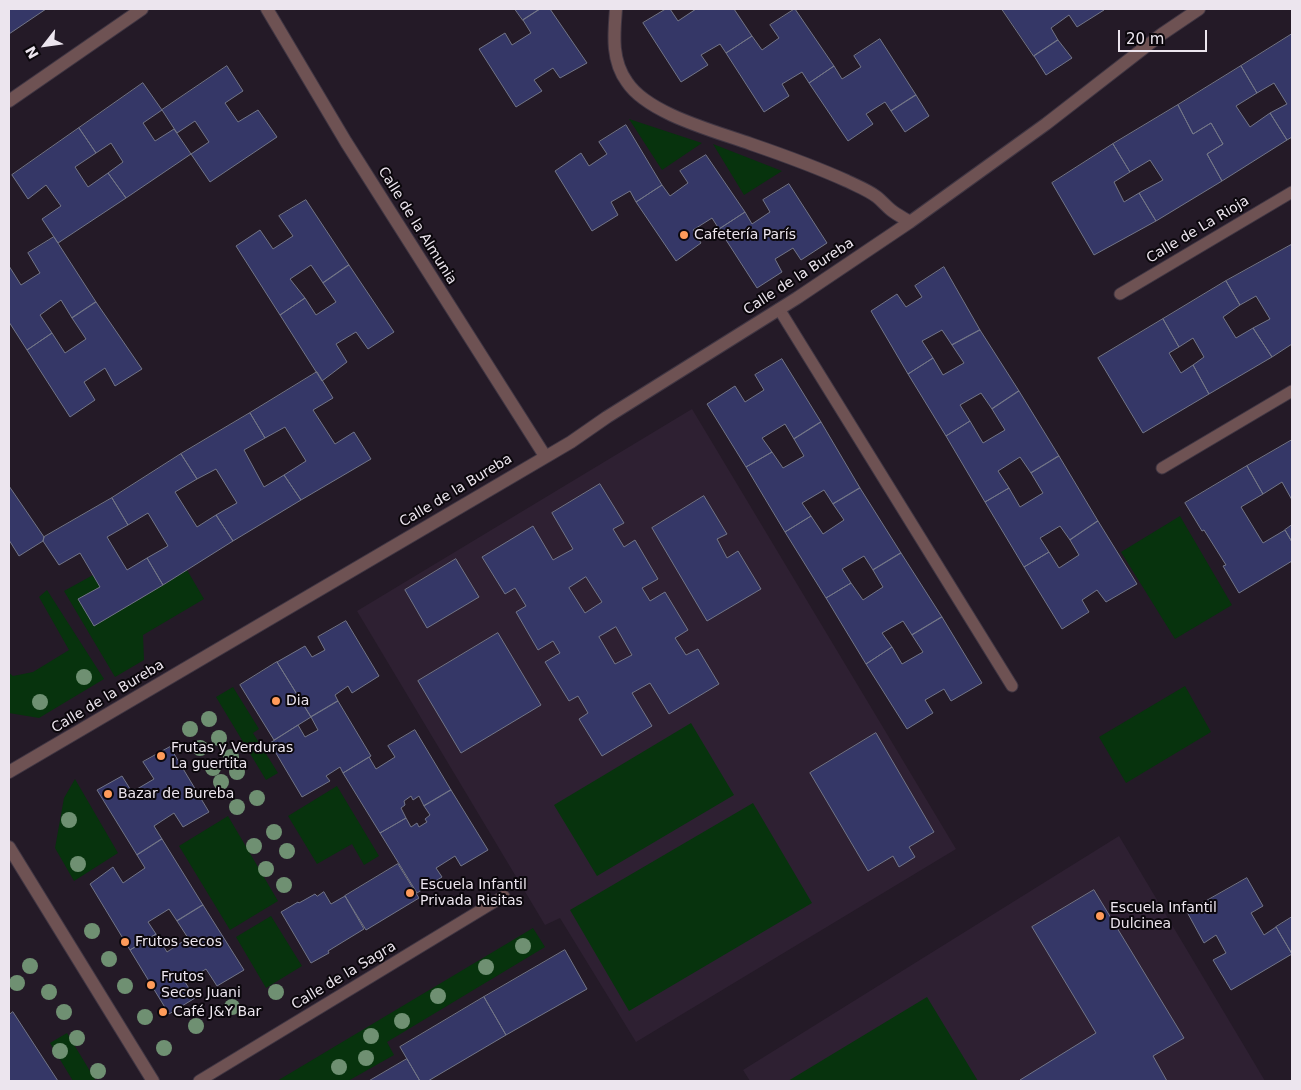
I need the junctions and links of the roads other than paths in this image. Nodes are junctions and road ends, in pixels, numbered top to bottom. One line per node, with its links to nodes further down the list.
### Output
1 (142, 9): 5 (street)
2 (267, 9): 11 (street, Calle de la Almunia)
3 (616, 9): 7 (street)
4 (1198, 9): 7 (street, Calle de la Bureba)
5 (9, 101)
6 (1292, 192): 8 (lane, Calle de La Rioja)
7 (910, 222): 9 (street, Calle de la Bureba)
8 (1120, 294)
9 (779, 309): 11 (street, Calle de la Bureba); 13 (lane)
10 (1292, 390): 12 (lane)
11 (545, 456): 14 (street, Calle de la Bureba)
12 (1162, 468)
13 (1012, 686)
14 (9, 772)
15 (9, 847): 17 (street)
16 (504, 896): 18 (lane, Calle de la Sagra)
17 (153, 1081)
18 (199, 1081)

